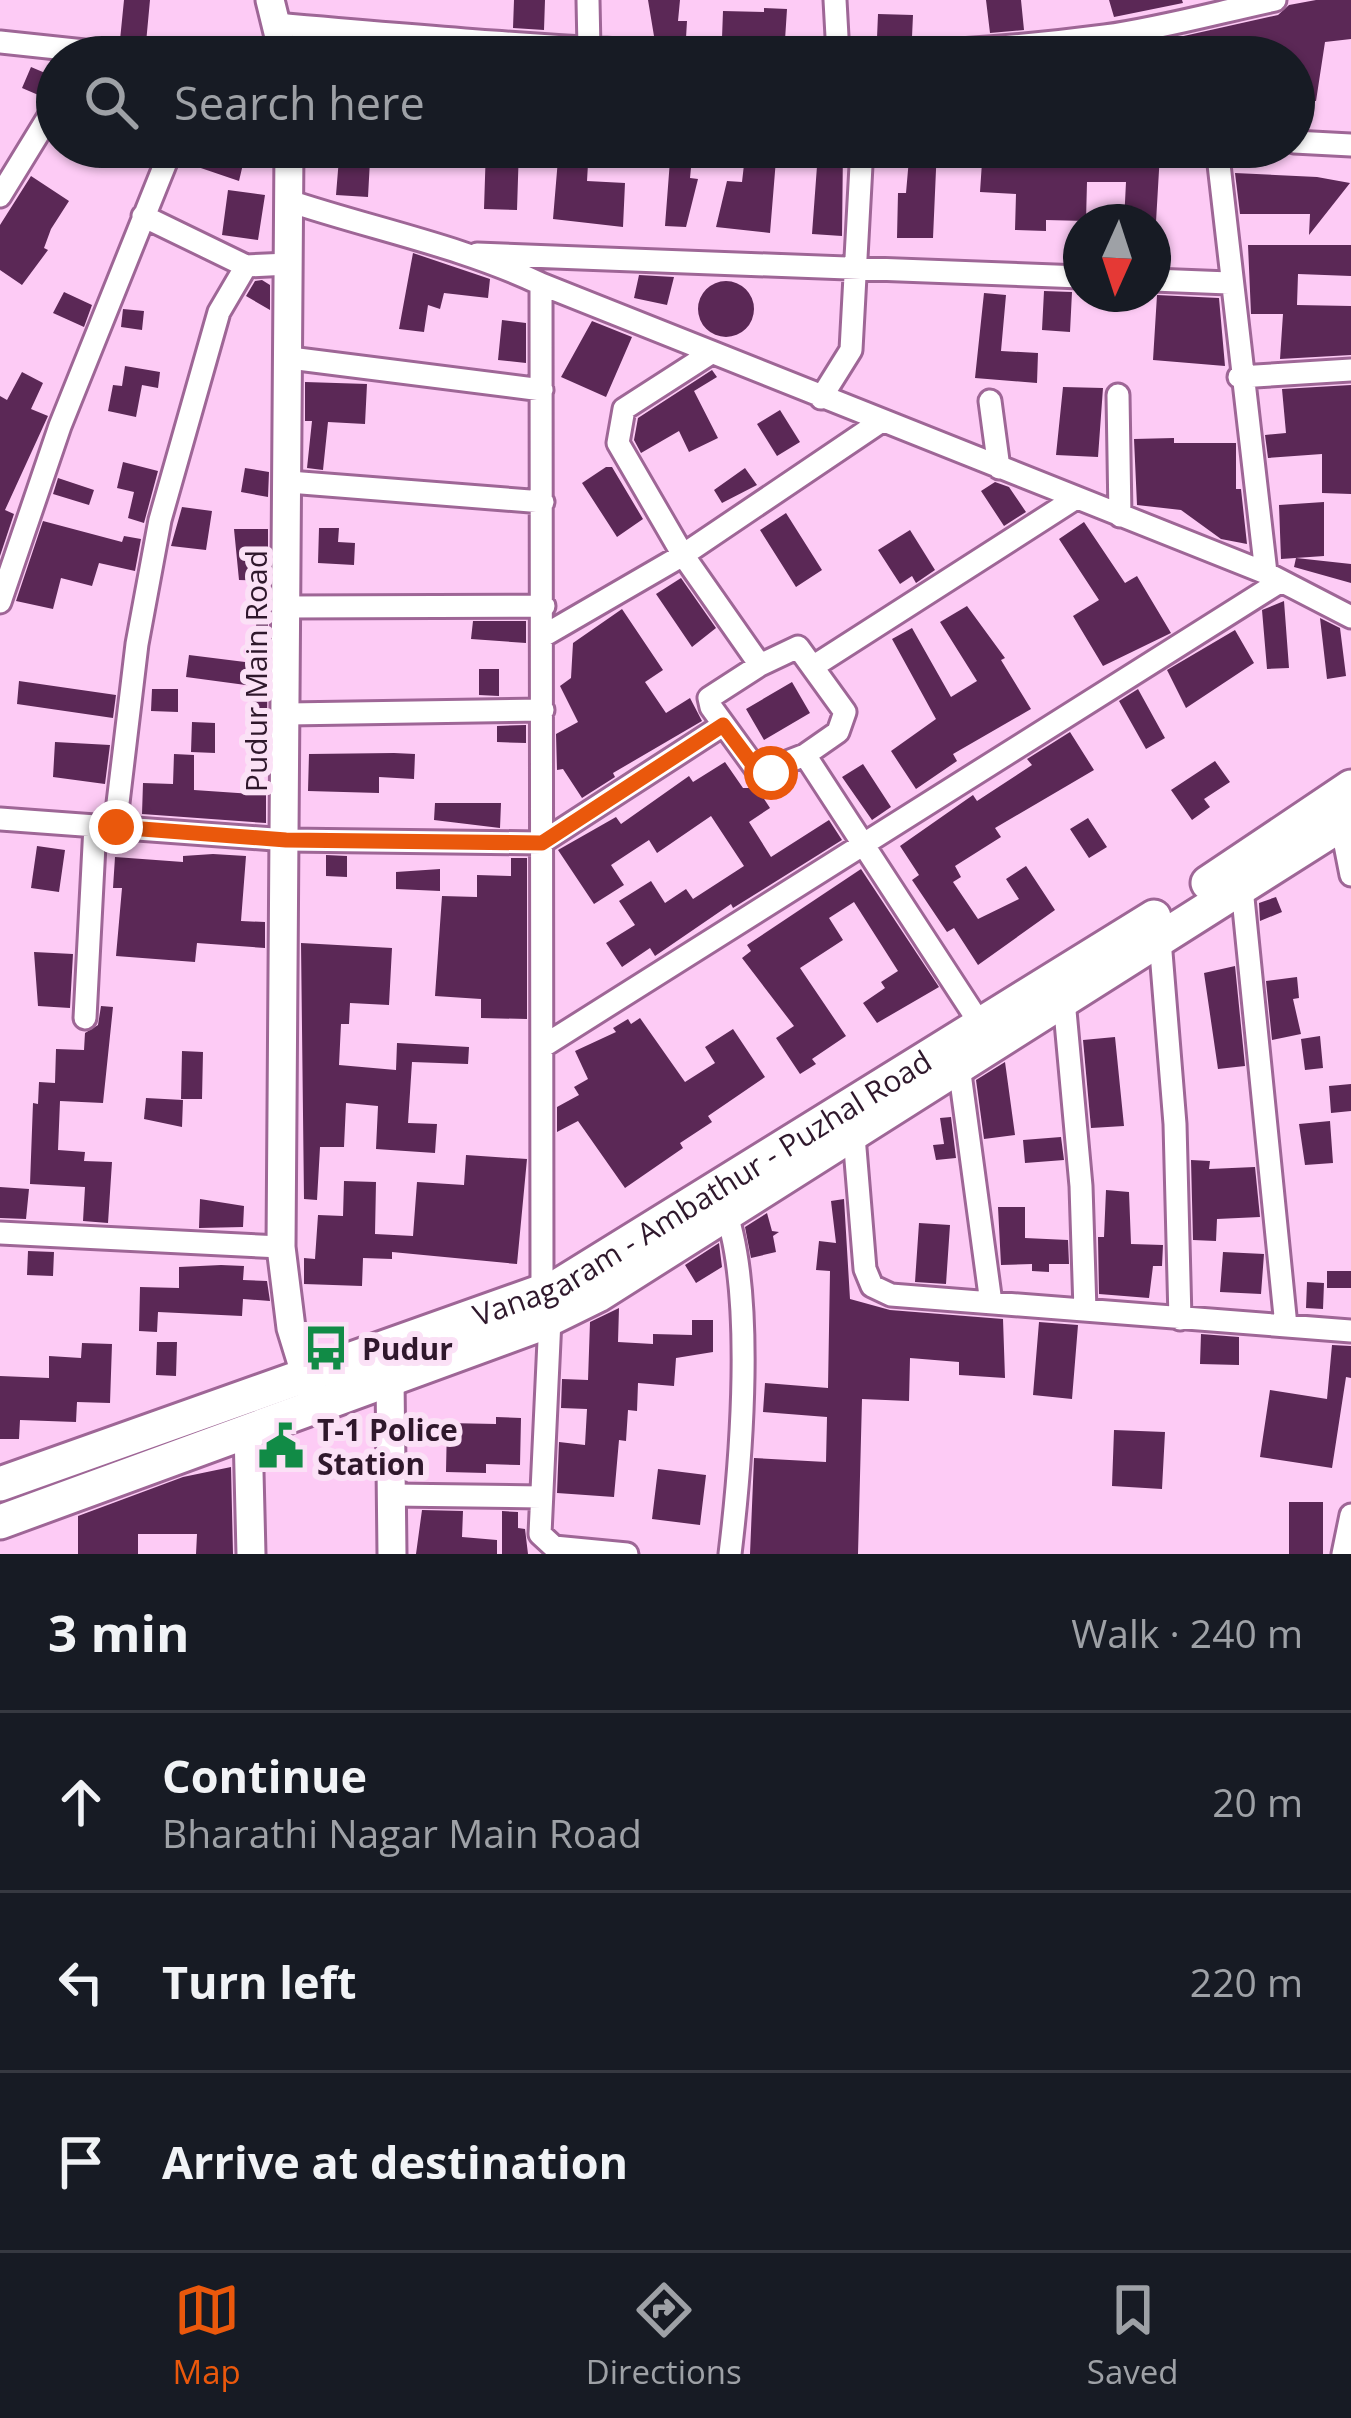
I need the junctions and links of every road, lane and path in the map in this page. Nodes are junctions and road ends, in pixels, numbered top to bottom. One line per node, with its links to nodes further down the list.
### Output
1 (588, 0): 6 (street)
2 (835, 0): 7 (street)
3 (1275, 0): 8 (street)
4 (273, 12): 5 (street)
5 (478, 36)
6 (589, 36)
7 (837, 36)
8 (1104, 36)
9 (0, 42): 10 (street)
10 (36, 47)
11 (36, 137): 18 (street)
12 (1315, 143): 13 (street)
13 (1351, 145)
14 (163, 168): 20 (street)
15 (290, 168): 19 (street, Pudur Main Road)
16 (861, 168): 24 (street)
17 (1219, 168): 27 (street)
18 (0, 196)
19 (289, 201): 21 (street); 22 (street, Pudur Main Road)
20 (143, 216): 23 (street); 45 (street)
21 (477, 254): 24 (street); 28 (street)
22 (290, 264): 23 (street); 30 (street, Pudur Main Road)
23 (246, 266): 58 (street)
24 (859, 268): 25 (street); 35 (street)
25 (1063, 276)
26 (1171, 281): 27 (street)
27 (1229, 283): 32 (street)
28 (541, 284): 29 (street); 33 (street)
29 (711, 353): 35 (street); 43 (street)
30 (290, 358): 33 (street); 39 (street, Pudur Main Road)
31 (1351, 370): 32 (street)
32 (1239, 377): 44 (street)
33 (542, 389): 41 (street)
34 (1118, 395): 42 (street)
35 (820, 398): 37 (street)
36 (990, 401): 38 (street)
37 (880, 422): 38 (street); 43 (street)
38 (999, 468): 40 (street)
39 (289, 482): 41 (street); 47 (street, Pudur Main Road)
40 (1076, 498): 42 (street); 51 (street)
41 (543, 502): 46 (street)
42 (1120, 516): 44 (street)
43 (683, 555): 49 (street); 50 (street)
44 (1274, 577): 48 (street); 61 (street)
45 (0, 602)
46 (544, 606): 47 (street); 49 (street)
47 (288, 607): 53 (street, Pudur Main Road)
48 (1351, 617)
49 (544, 635): 52 (street)
50 (760, 665): 51 (street); 54 (street)
51 (814, 666): 55 (street)
52 (543, 710): 53 (street); 60 (street)
53 (288, 713): 59 (street, Pudur Main Road)
54 (723, 725): 55 (street); 60 (street)
55 (806, 754): 61 (street)
56 (1342, 812): 62 (street); 63 (main road); 67 (main road, Vanagaram - Ambathur - Puzhal Road)
57 (0, 819): 58 (street)
58 (105, 827): 59 (street); 66 (street)
59 (286, 840): 60 (street); 73 (street, Pudur Main Road)
60 (542, 843): 68 (street)
61 (865, 846): 67 (street); 68 (street)
62 (1351, 875)
63 (1242, 888): 64 (main road); 78 (street)
64 (1160, 940): 65 (main road); 77 (street)
65 (1064, 1000): 69 (main road); 76 (street)
66 (85, 1018)
67 (980, 1022): 70 (main road, Vanagaram - Ambathur - Puzhal Road)
68 (542, 1047): 75 (street)
69 (959, 1066): 70 (main road); 74 (street)
70 (849, 1119): 71 (main road); 74 (street)
71 (722, 1200): 75 (main road); 91 (street)
72 (0, 1233): 73 (street)
73 (281, 1247): 81 (street, Pudur Main Road)
74 (991, 1303): 76 (street)
75 (546, 1305): 80 (main road); 81 (main road, Vanagaram - Ambathur - Puzhal Road); 85 (street)
76 (1085, 1310): 77 (street)
77 (1180, 1319): 78 (street)
78 (1286, 1326): 79 (street)
79 (1351, 1331)
80 (391, 1379): 81 (main road); 84 (street)
81 (310, 1391): 82 (main road); 83 (main road, Vanagaram - Ambathur - Puzhal Road)
82 (248, 1432): 87 (main road); 88 (street)
83 (0, 1484)
84 (392, 1495): 85 (street); 89 (street)
85 (541, 1497): 90 (street)
86 (1351, 1515): 92 (street)
87 (0, 1522)
88 (251, 1554)
89 (392, 1554)
90 (627, 1554)
91 (730, 1554)
92 (1343, 1554)

